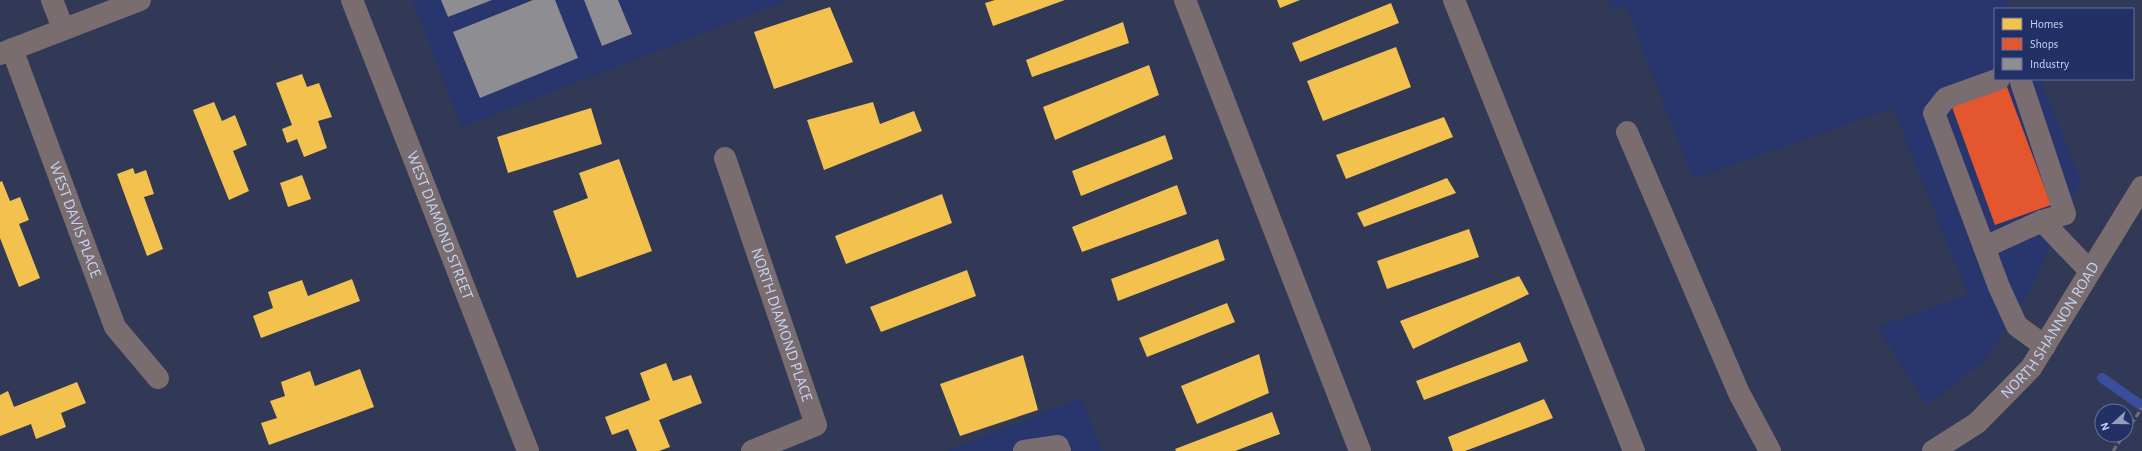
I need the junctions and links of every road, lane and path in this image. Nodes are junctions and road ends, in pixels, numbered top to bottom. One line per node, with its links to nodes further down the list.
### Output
1 (52, 0): 6 (street)
2 (140, 0): 6 (street)
3 (352, 0): 18 (street, WEST DIAMOND STREET)
4 (1185, 0): 22 (street)
5 (1454, 0): 23 (street)
6 (63, 28): 7 (street)
7 (6, 52): 17 (street, WEST DAVIS PLACE)
8 (1996, 80): 14 (street)
9 (2020, 80): 13 (street)
10 (1627, 132): 24 (street)
11 (725, 158): 19 (street, NORTH DIAMOND PLACE)
12 (2142, 187): 15 (street, NORTH SHANNON ROAD)
13 (2042, 221): 14 (street); 15 (street)
14 (1985, 247): 16 (street)
15 (2090, 271): 16 (street, NORTH SHANNON ROAD)
16 (2045, 346): 25 (street, NORTH SHANNON ROAD)
17 (158, 378)
18 (528, 451)
19 (752, 451)
20 (1024, 451): 21 (street)
21 (1060, 451)
22 (1360, 451)
23 (1634, 451)
24 (1770, 451)
25 (1933, 451)

